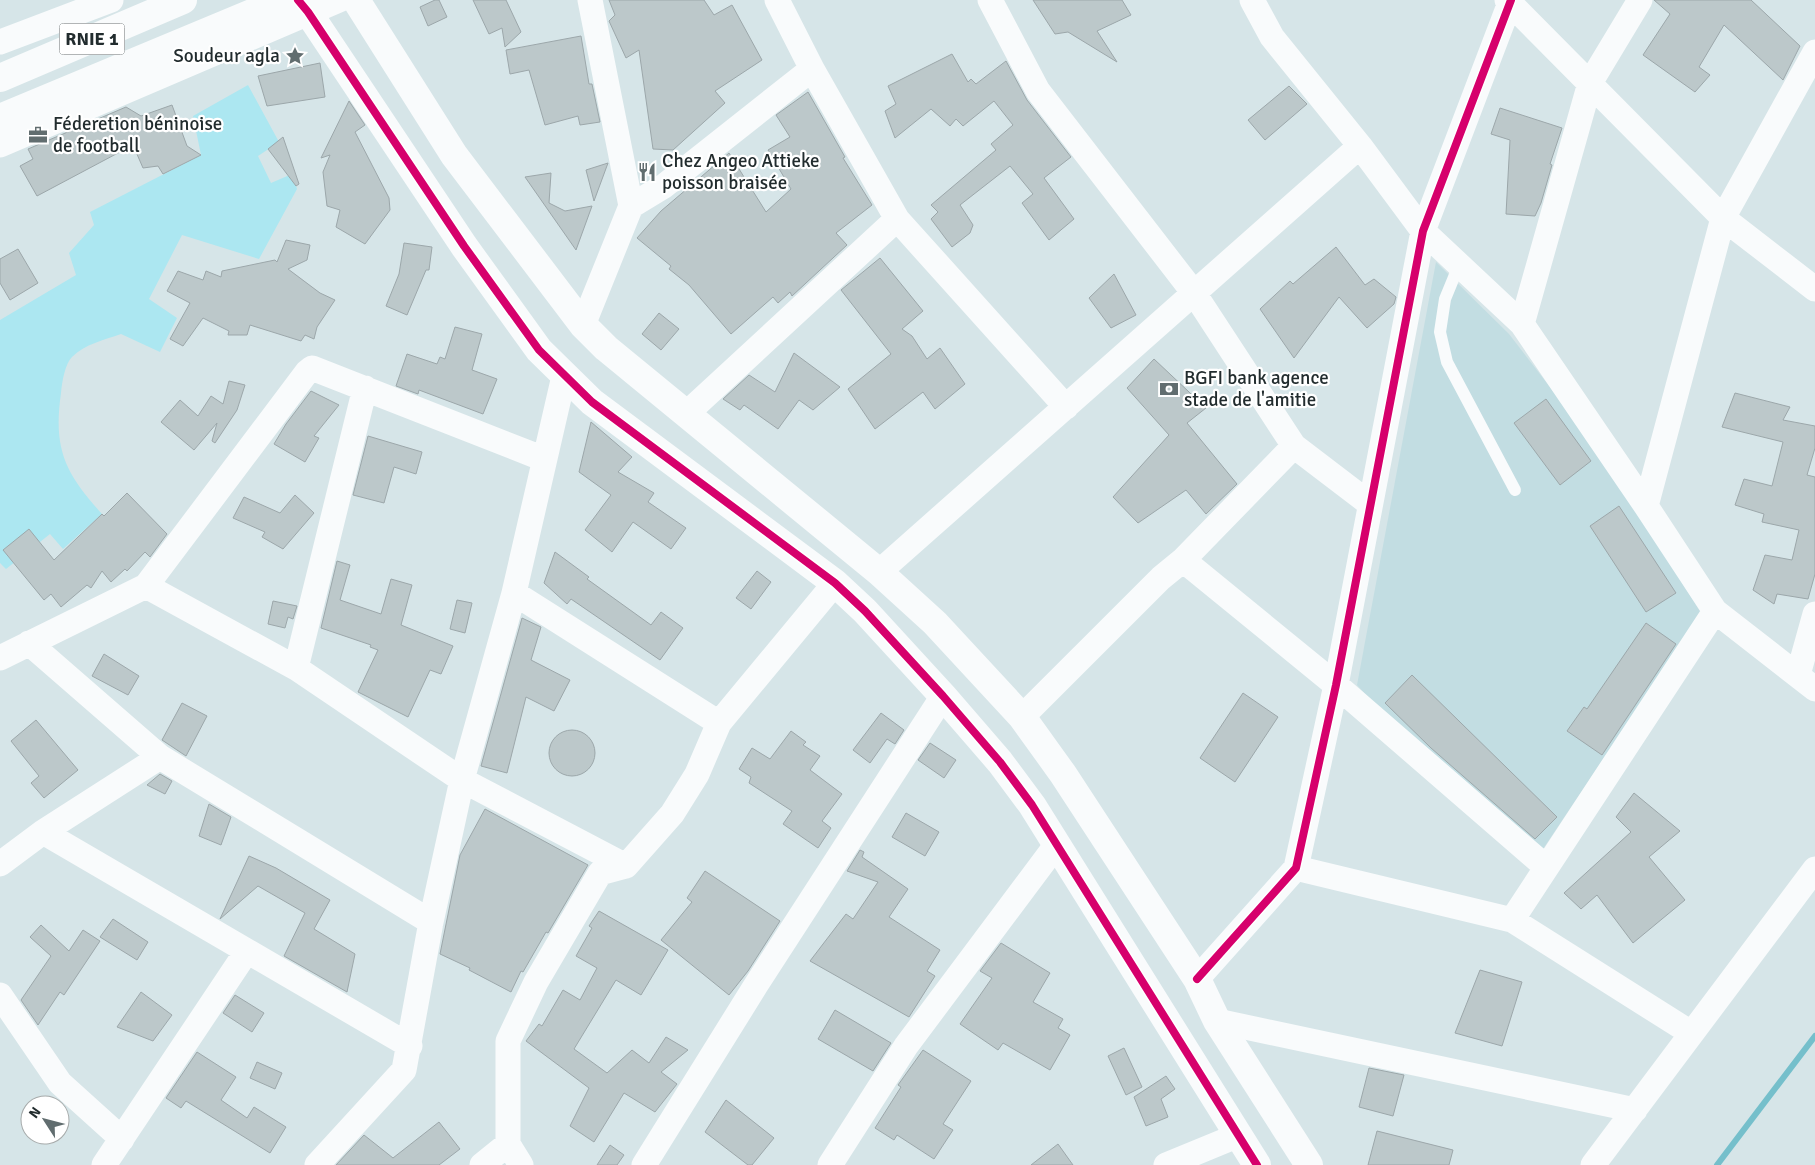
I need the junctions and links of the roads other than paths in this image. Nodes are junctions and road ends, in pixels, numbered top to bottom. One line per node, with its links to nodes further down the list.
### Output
1 (183, 0): 16 (main road, RNIE 1)
2 (283, 0): 18 (main road, RNIE 1)
3 (339, 0): 12 (street)
4 (356, 0): 29 (main road)
5 (590, 0): 21 (street)
6 (777, 0): 15 (street)
7 (990, 0): 27 (street)
8 (1252, 0): 20 (street)
9 (1509, 0): 17 (street); 24 (street)
10 (1640, 0): 17 (street)
11 (97, 3): 13 (street)
12 (303, 6): 19 (street); 30 (main road)
13 (0, 42)
14 (1815, 52): 22 (street)
15 (812, 69): 21 (street); 23 (street)
16 (0, 78)
17 (1590, 83): 22 (street); 28 (street)
18 (0, 118)
19 (0, 145)
20 (1360, 146): 24 (street); 27 (street)
21 (631, 206): 29 (street)
22 (1723, 218): 26 (street); 38 (street)
23 (897, 219): 32 (street); 33 (street)
24 (1423, 231): 25 (street); 37 (street)
25 (1459, 265): 28 (street); 36 (lane)
26 (1815, 289)
27 (1194, 293): 32 (street); 34 (street)
28 (1522, 324): 38 (street)
29 (583, 325): 33 (main road)
30 (564, 376): 35 (street); 41 (main road)
31 (365, 388): 35 (street); 42 (street); 48 (street)
32 (1066, 407): 40 (street)
33 (686, 414): 40 (main road)
34 (1294, 446): 37 (street); 39 (street)
35 (544, 459): 43 (street)
36 (1515, 490)
37 (1370, 504): 50 (street)
38 (1646, 506): 44 (street)
39 (1183, 560): 50 (street); 52 (street)
40 (880, 572): 52 (main road)
41 (835, 583): 51 (main road); 53 (street)
42 (146, 586): 46 (street); 48 (street)
43 (514, 593): 53 (street); 55 (street)
44 (1715, 611): 49 (street); 60 (street)
45 (1815, 614): 49 (street)
46 (29, 644): 47 (street); 54 (street)
47 (0, 658)
48 (296, 668): 55 (street)
49 (1807, 682)
50 (1336, 685): 60 (street); 61 (street)
51 (943, 696): 57 (main road); 79 (street)
52 (1022, 717): 66 (main road)
53 (719, 723): 59 (street)
54 (160, 757): 56 (street); 64 (street)
55 (462, 780): 59 (street); 64 (street)
56 (43, 832): 58 (street); 65 (street)
57 (1057, 844): 72 (main road); 80 (street)
58 (0, 864)
59 (626, 866): 74 (street)
60 (1546, 867): 63 (street)
61 (1296, 868): 63 (street); 66 (street)
62 (1815, 869): 69 (street)
63 (1512, 920): 69 (street)
64 (431, 922): 70 (street)
65 (247, 951): 70 (street); 73 (street)
66 (1197, 979): 68 (main road)
67 (0, 995): 73 (street)
68 (1217, 1021): 71 (street); 83 (main road)
69 (1691, 1032): 71 (street)
70 (410, 1046): 76 (street)
71 (1635, 1110): 84 (street)
72 (1239, 1135): 81 (street); 82 (main road)
73 (122, 1139): 75 (street)
74 (508, 1144): 77 (street); 78 (street)
75 (104, 1165)
76 (317, 1165)
77 (482, 1165)
78 (521, 1165)
79 (644, 1165)
80 (830, 1165)
81 (1166, 1165)
82 (1257, 1165)
83 (1309, 1165)
84 (1593, 1165)

